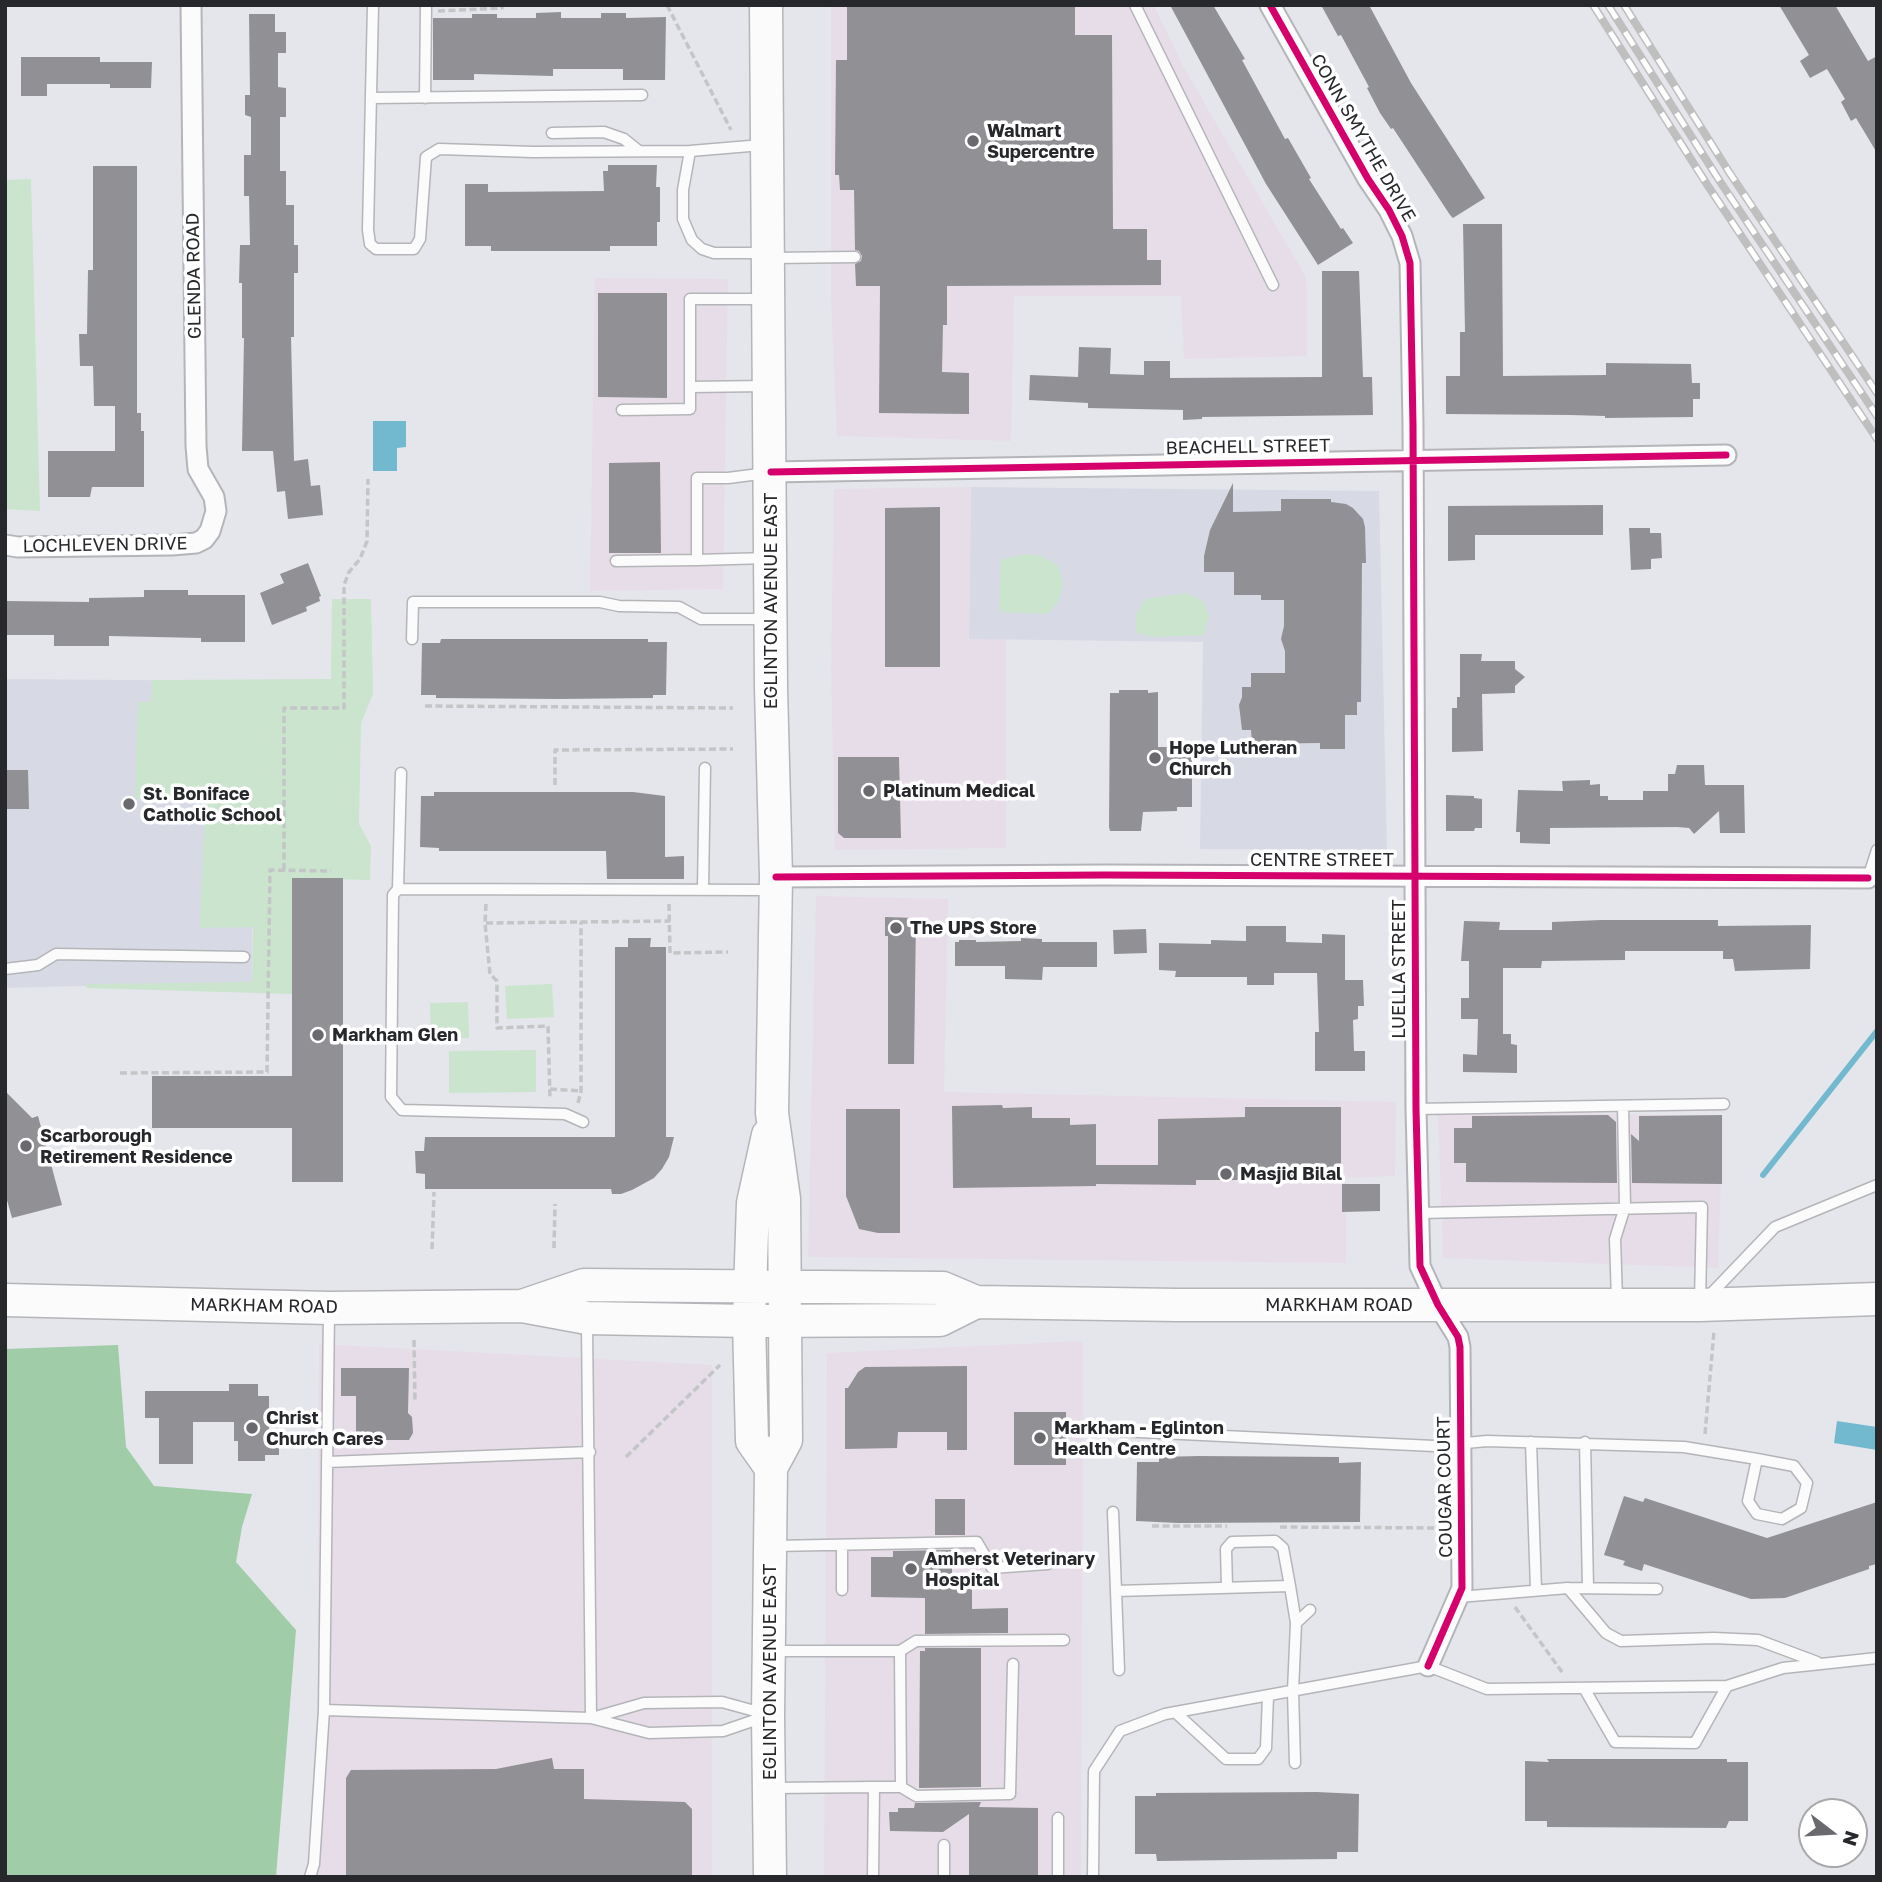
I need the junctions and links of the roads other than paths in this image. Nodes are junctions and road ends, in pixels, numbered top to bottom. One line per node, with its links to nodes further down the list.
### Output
1 (191, 5): 24 (street, GLENDA ROAD)
2 (373, 5): 8 (lane)
3 (766, 5): 11 (main road, EGLINTON AVENUE EAST)
4 (1135, 5): 16 (lane)
5 (1270, 5): 22 (street, CONN SMYTHE DRIVE)
6 (426, 8): 9 (lane)
7 (642, 95): 9 (lane)
8 (372, 98): 9 (lane); 12 (lane)
9 (425, 98)
10 (552, 133): 12 (lane)
11 (766, 144): 13 (lane); 14 (main road, EGLINTON AVENUE EAST)
12 (640, 151): 13 (lane)
13 (690, 151): 14 (lane)
14 (767, 256): 15 (lane); 17 (main road, EGLINTON AVENUE EAST)
15 (855, 257)
16 (1273, 285)
17 (768, 299): 18 (main road, EGLINTON AVENUE EAST); 19 (lane)
18 (769, 386): 19 (lane); 23 (main road, EGLINTON AVENUE EAST)
19 (690, 387): 20 (lane)
20 (622, 410)
21 (1726, 454): 22 (street, BEACHELL STREET)
22 (1412, 460): 23 (street, BEACHELL STREET); 34 (street, LUELLA STREET)
23 (771, 472): 26 (main road, EGLINTON AVENUE EAST); 27 (lane)
24 (204, 539): 25 (street, LOCHLEVEN DRIVE)
25 (5, 545)
26 (771, 557): 27 (lane); 29 (main road, EGLINTON AVENUE EAST)
27 (697, 560): 28 (lane)
28 (616, 561)
29 (771, 619): 30 (lane); 36 (main road, EGLINTON AVENUE EAST)
30 (412, 639)
31 (705, 768): 38 (lane)
32 (401, 772): 37 (lane)
33 (1877, 850): 35 (lane)
34 (1414, 876): 35 (street, CENTRE STREET); 36 (street, CENTRE STREET); 43 (street, LUELLA STREET)
35 (1868, 878)
36 (775, 883): 38 (lane); 44 (main road, EGLINTON AVENUE EAST)
37 (398, 888): 38 (lane); 45 (lane)
38 (703, 888)
39 (244, 957): 40 (lane)
40 (5, 970)
41 (1724, 1104): 42 (lane)
42 (1623, 1106): 43 (lane); 47 (lane)
43 (1416, 1109): 48 (street, LUELLA STREET)
44 (772, 1113): 49 (main road, EGLINTON AVENUE EAST); 50 (main road, EGLINTON AVENUE EAST)
45 (579, 1120)
46 (1877, 1185): 58 (lane)
47 (1625, 1207): 48 (lane); 54 (lane); 58 (lane)
48 (1419, 1213): 55 (street, LUELLA STREET)
49 (748, 1285): 50 (main road, MARKHAM ROAD); 56 (main road, MARKHAM ROAD); 60 (main road, EGLINTON AVENUE EAST)
50 (785, 1286): 53 (main road, MARKHAM ROAD); 61 (main road, EGLINTON AVENUE EAST)
51 (5, 1300): 57 (main road, MARKHAM ROAD)
52 (1874, 1301): 58 (main road, MARKHAM ROAD)
53 (976, 1302): 55 (main road, MARKHAM ROAD); 61 (main road, MARKHAM ROAD)
54 (1617, 1304): 55 (main road, MARKHAM ROAD); 58 (main road, MARKHAM ROAD)
55 (1438, 1305): 63 (street, COUGAR COURT)
56 (522, 1307): 57 (main road, MARKHAM ROAD); 59 (main road, MARKHAM ROAD)
57 (329, 1308): 68 (lane)
58 (1707, 1316)
59 (587, 1318): 60 (main road, MARKHAM ROAD); 66 (lane)
60 (749, 1321): 61 (main road, MARKHAM ROAD); 69 (main road, EGLINTON AVENUE EAST)
61 (785, 1321): 69 (main road, EGLINTON AVENUE EAST)
62 (1118, 1431): 63 (lane)
63 (1459, 1441): 64 (lane); 82 (street, COUGAR COURT)
64 (1531, 1442): 65 (lane); 80 (lane)
65 (1585, 1442): 67 (lane); 77 (lane)
66 (590, 1452): 68 (lane); 100 (lane)
67 (1756, 1459): 67 (lane)
68 (327, 1462): 97 (lane)
69 (771, 1468): 72 (main road, EGLINTON AVENUE EAST)
70 (1113, 1512): 81 (lane)
71 (842, 1545): 72 (lane); 73 (lane); 79 (lane)
72 (770, 1546): 86 (main road, EGLINTON AVENUE EAST)
73 (1048, 1563)
74 (1290, 1586): 75 (lane); 75 (lane); 84 (lane)
75 (1227, 1588): 81 (lane)
76 (1568, 1588): 77 (lane); 80 (lane); 90 (lane)
77 (1588, 1588): 78 (lane)
78 (1657, 1589)
79 (842, 1590)
80 (1536, 1590): 82 (lane)
81 (1116, 1591): 92 (lane)
82 (1459, 1597): 91 (street, COUGAR COURT)
83 (1310, 1610): 84 (lane)
84 (1296, 1623): 95 (lane)
85 (1064, 1640): 87 (lane)
86 (769, 1651): 87 (lane); 99 (main road, EGLINTON AVENUE EAST)
87 (900, 1651): 103 (lane)
88 (1877, 1658): 90 (lane)
89 (1013, 1664): 103 (lane)
90 (1820, 1664): 93 (lane)
91 (1427, 1666): 94 (lane); 95 (lane)
92 (1119, 1670)
93 (1727, 1686): 94 (lane); 94 (lane)
94 (1579, 1688)
95 (1293, 1691): 96 (lane); 101 (lane)
96 (1268, 1696): 98 (lane); 98 (lane)
97 (324, 1710): 100 (lane); 107 (lane)
98 (1175, 1712): 112 (lane)
99 (768, 1715): 100 (lane); 100 (lane); 104 (main road, EGLINTON AVENUE EAST)
100 (591, 1718)
101 (1295, 1763)
102 (873, 1787): 103 (lane); 104 (lane); 109 (lane)
103 (901, 1787)
104 (769, 1788): 108 (main road, EGLINTON AVENUE EAST)
105 (1058, 1818): 111 (lane)
106 (944, 1845): 110 (lane)
107 (310, 1877)
108 (770, 1877)
109 (873, 1877)
110 (944, 1877)
111 (1058, 1877)
112 (1093, 1877)

